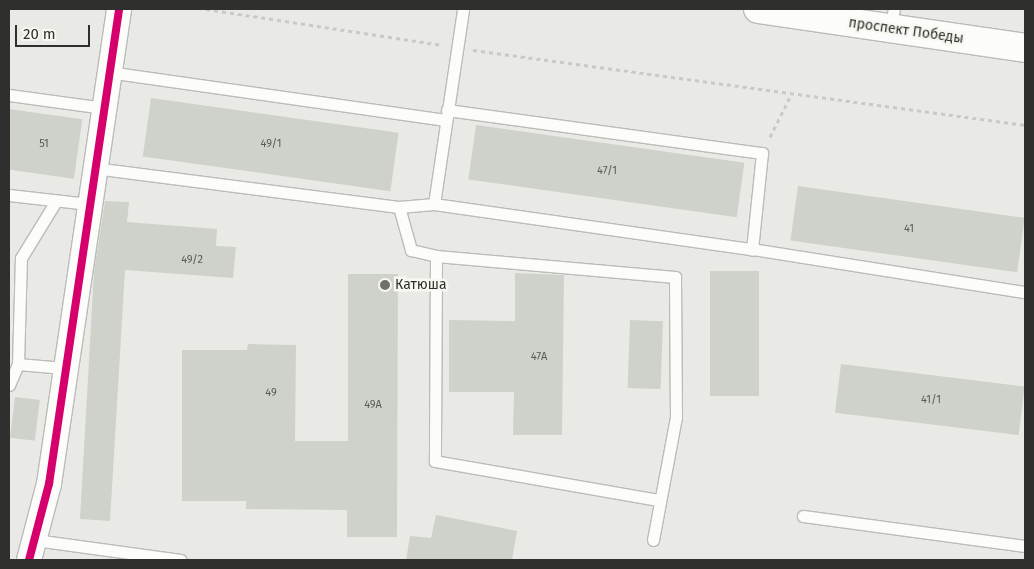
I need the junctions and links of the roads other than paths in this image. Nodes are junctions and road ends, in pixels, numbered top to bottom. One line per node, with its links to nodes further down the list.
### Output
1 (119, 9): 6 (street)
2 (463, 9): 9 (lane)
3 (758, 9): 4 (main road, проспект Победы)
4 (892, 19): 5 (main road, проспект Победы)
5 (1025, 48)
6 (108, 72): 8 (street); 9 (lane)
7 (9, 95): 8 (lane)
8 (104, 108): 10 (street)
9 (446, 115): 14 (lane); 16 (lane)
10 (94, 168): 13 (street); 15 (lane)
11 (9, 195): 12 (lane)
12 (56, 201): 13 (lane); 19 (lane)
13 (88, 204): 22 (street)
14 (434, 204): 15 (lane); 16 (lane)
15 (399, 207): 17 (lane)
16 (752, 248): 20 (lane)
17 (436, 256): 24 (lane); 24 (lane)
18 (9, 257): 19 (lane)
19 (21, 258): 21 (lane)
20 (1025, 292)
21 (18, 364): 22 (lane); 23 (lane)
22 (64, 368): 28 (street)
23 (9, 385)
24 (659, 500): 26 (lane)
25 (803, 516): 27 (lane)
26 (653, 540)
27 (1025, 546)
28 (32, 550): 29 (lane)
29 (181, 560)

